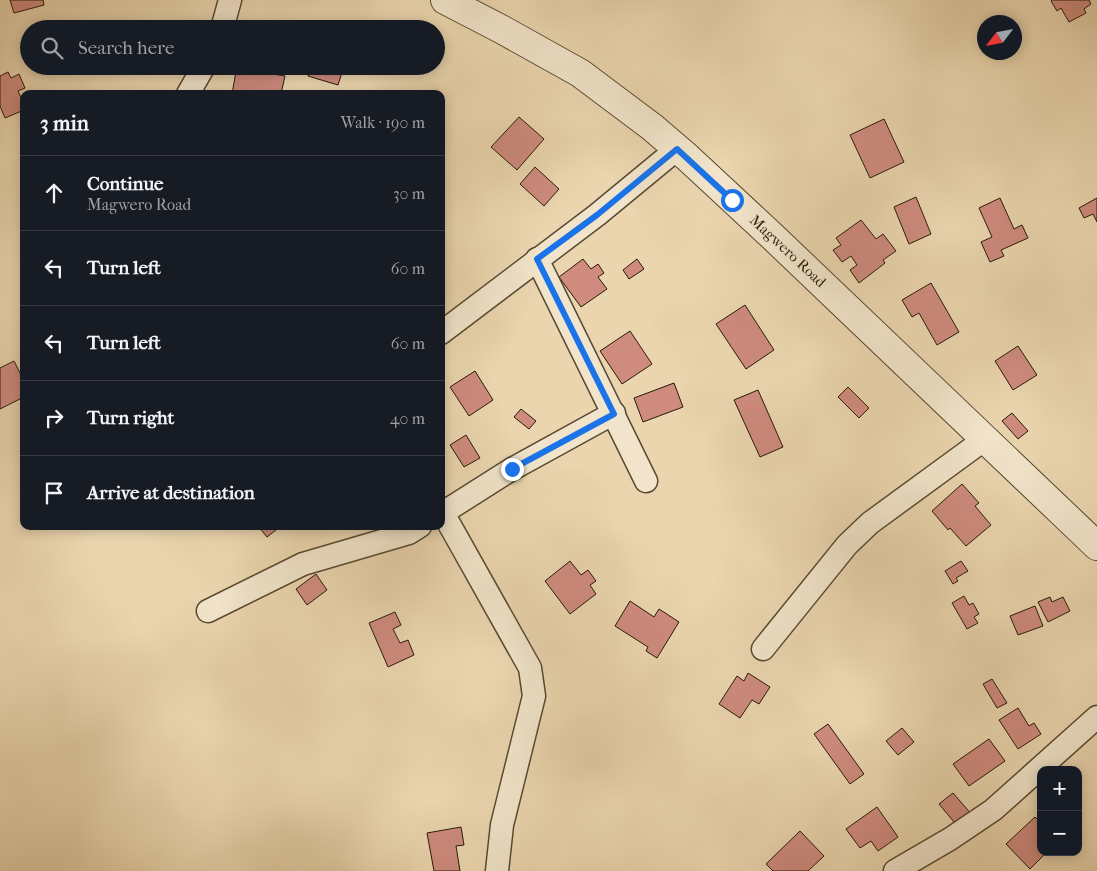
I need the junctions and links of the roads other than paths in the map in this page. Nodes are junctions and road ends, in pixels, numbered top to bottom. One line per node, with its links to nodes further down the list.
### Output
1 (230, 0): 3 (street)
2 (445, 0): 6 (street, Magwero Road)
3 (224, 20)
4 (199, 75): 5 (street)
5 (190, 90)
6 (677, 149): 7 (street); 10 (street, Magwero Road)
7 (537, 259): 8 (street); 9 (street)
8 (445, 330)
9 (614, 414): 11 (street); 12 (street)
10 (985, 439): 15 (street, Magwero Road); 17 (street)
11 (646, 481)
12 (445, 511)
13 (445, 518): 19 (street)
14 (414, 530): 16 (street)
15 (1097, 546)
16 (208, 612)
17 (764, 649)
18 (1097, 717): 20 (street)
19 (497, 871)
20 (895, 871)

